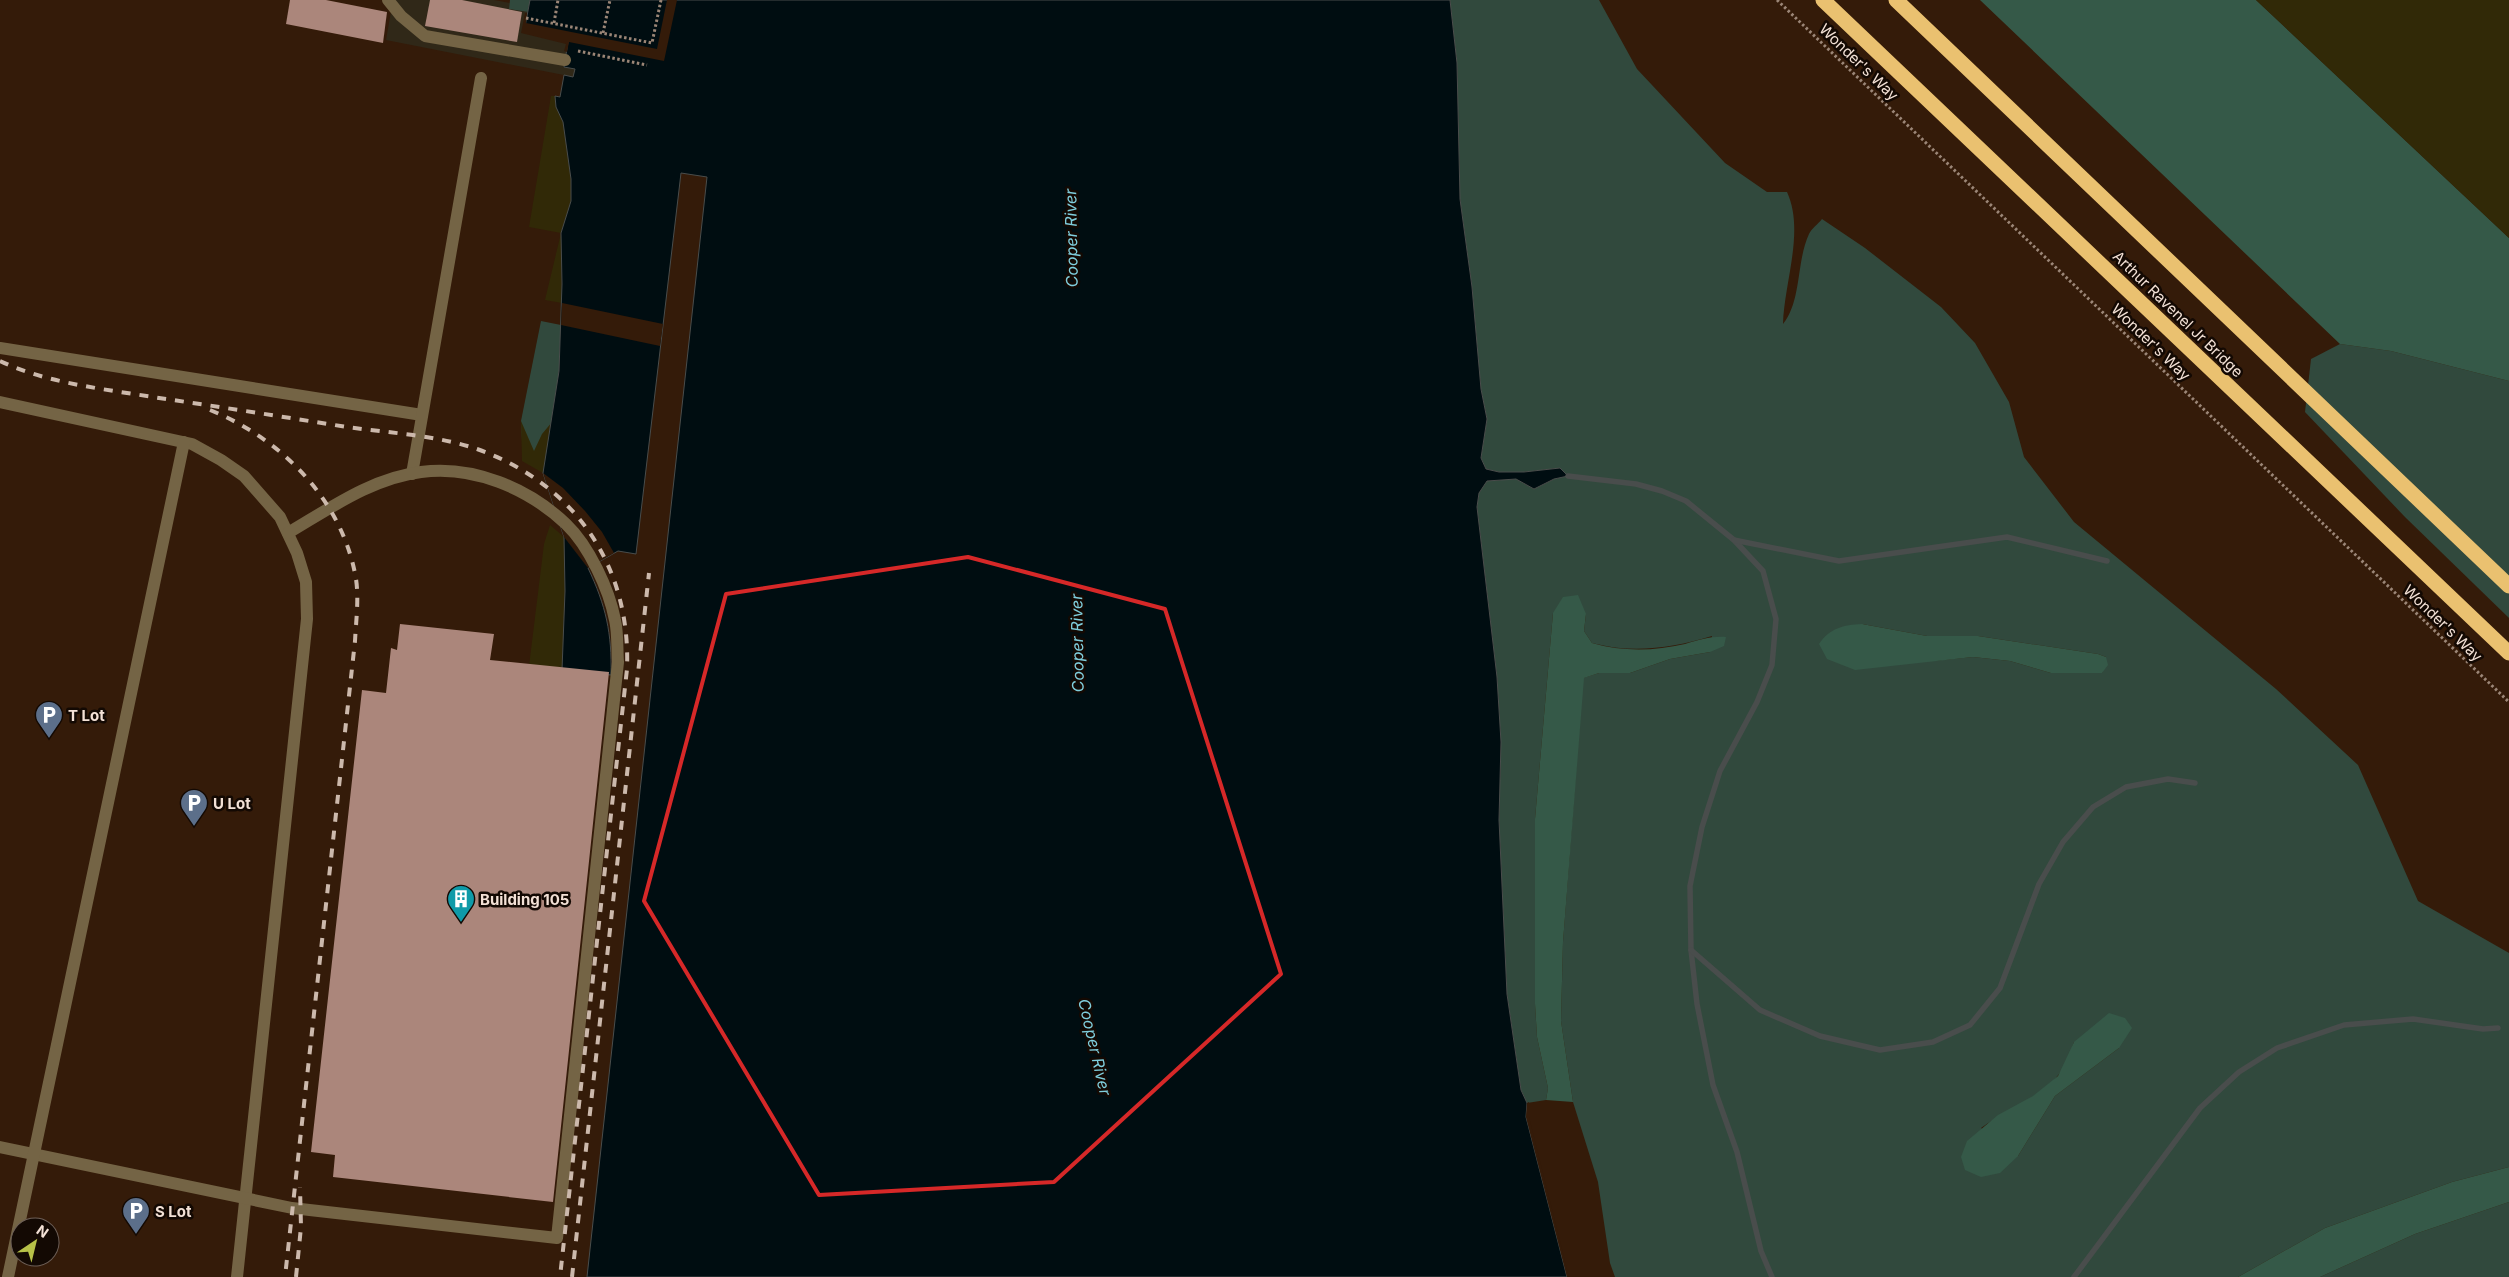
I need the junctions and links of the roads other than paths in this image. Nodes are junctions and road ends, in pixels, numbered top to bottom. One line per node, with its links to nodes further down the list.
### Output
1 (388, 0): 4 (lane)
2 (1823, 0): 13 (highway, Arthur Ravenel Jr Bridge)
3 (1896, 0): 12 (highway)
4 (565, 60)
5 (481, 78): 8 (lane)
6 (0, 348): 8 (lane)
7 (0, 402): 9 (lane)
8 (422, 415): 10 (lane)
9 (184, 442): 11 (lane); 15 (lane)
10 (412, 474): 11 (lane); 16 (lane)
11 (288, 533): 16 (lane)
12 (2509, 586)
13 (2509, 653)
14 (0, 1147): 15 (lane)
15 (33, 1154): 16 (lane); 17 (lane)
16 (245, 1198): 18 (lane)
17 (8, 1277)
18 (237, 1277)

